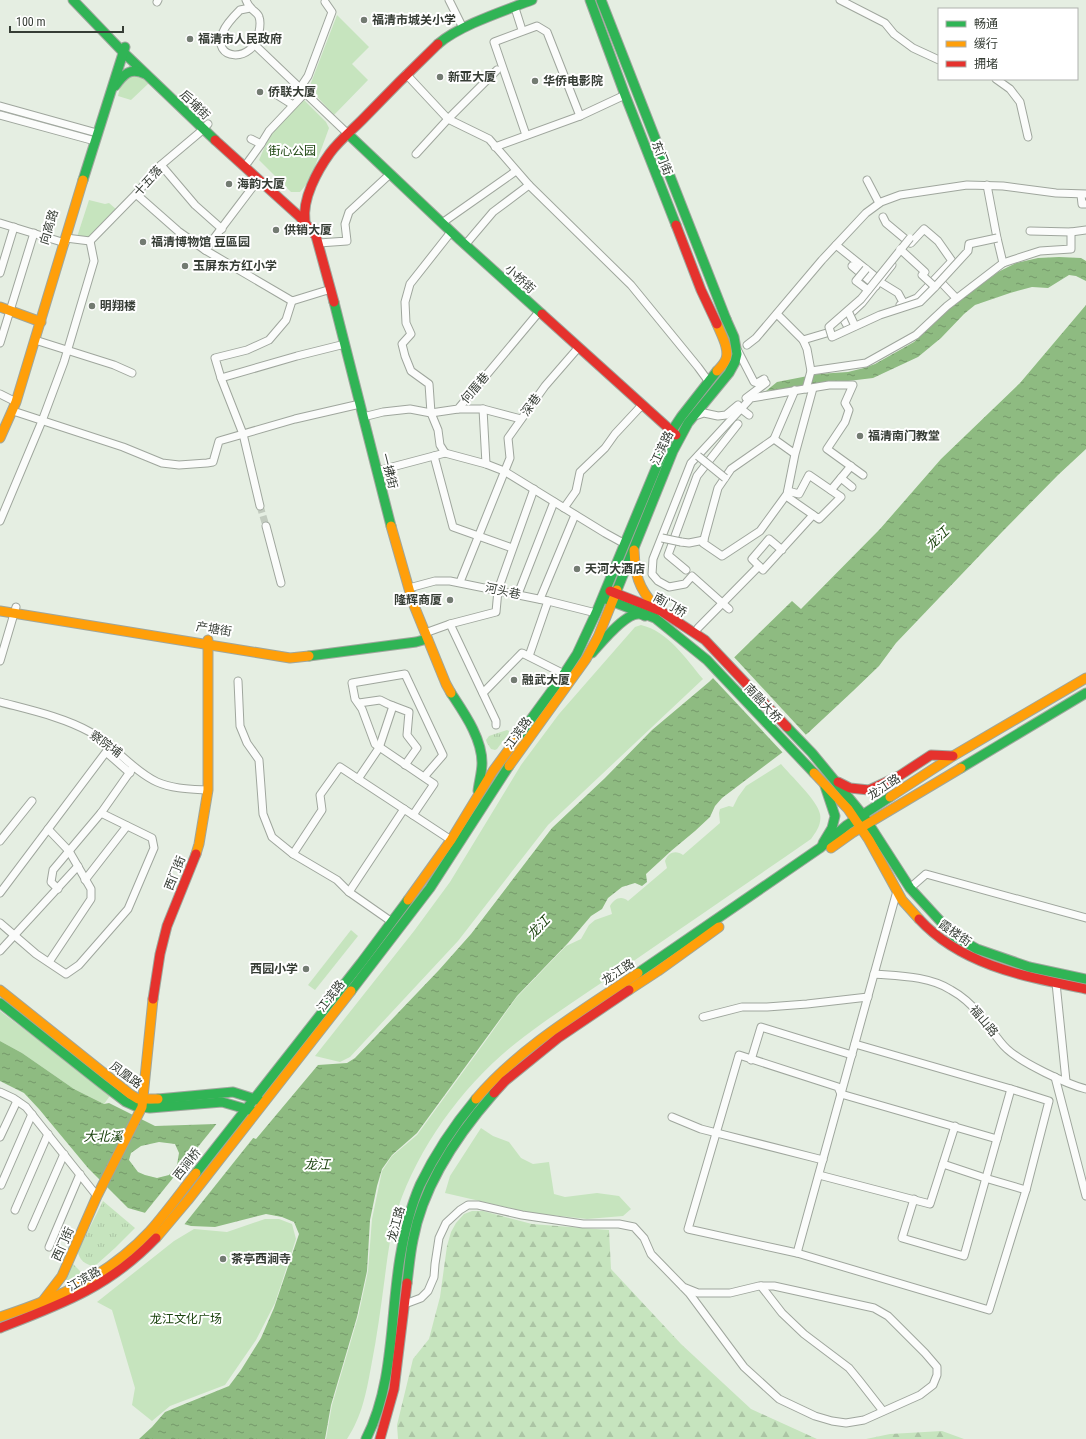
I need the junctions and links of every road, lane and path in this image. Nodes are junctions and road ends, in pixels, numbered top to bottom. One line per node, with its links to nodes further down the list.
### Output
1 (73, 0): 15 (main road, 后埔街)
2 (81, 0): 15 (main road, 后埔街)
3 (246, 0): 10 (street)
4 (449, 0): 12 (street)
5 (530, 0): 11 (main road)
6 (590, 0): 24 (main road, 东门街)
7 (601, 0): 88 (main road, 东门街)
8 (840, 0): 16 (street)
9 (325, 2): 21 (street)
10 (250, 8): 14 (street); 14 (street)
11 (515, 8): 12 (main road); 13 (street)
12 (463, 28): 18 (main road)
13 (522, 30): 28 (street); 32 (street)
14 (255, 45): 21 (street)
15 (122, 46): 19 (main road, 后埔街); 23 (main road, 向高路); 30 (main road, 后埔街); 33 (main road, 向高路)
16 (938, 60)
17 (497, 70): 29 (street)
18 (406, 74): 29 (street); 31 (main road)
19 (150, 78): 23 (main road, 向高路); 30 (main road, 后埔街)
20 (997, 80): 34 (street)
21 (302, 91): 25 (street); 31 (street)
22 (274, 93): 25 (street)
23 (109, 95): 33 (main road, 向高路)
24 (624, 95): 28 (street); 90 (main road, 东门街)
25 (293, 105): 36 (street)
26 (0, 106): 33 (street)
27 (0, 115): 33 (street)
28 (580, 116): 32 (street)
29 (448, 119): 37 (street); 38 (street)
30 (206, 127): 39 (main road, 后埔街); 40 (street, 十五落); 43 (main road, 后埔街)
31 (348, 134): 42 (main road, 小桥街); 49 (main road); 52 (main road)
32 (526, 135): 37 (street)
33 (93, 136): 64 (main road, 向高路)
34 (1028, 137)
35 (251, 139): 36 (street)
36 (260, 144): 39 (street)
37 (495, 147): 41 (street)
38 (416, 154)
39 (248, 162): 49 (main road, 后埔街)
40 (161, 166): 47 (street, 十五落); 56 (street)
41 (516, 170): 45 (street); 54 (street)
42 (390, 174): 54 (main road, 小桥街); 66 (street)
43 (258, 180): 52 (main road, 后埔街); 56 (street)
44 (867, 180): 50 (street)
45 (529, 185): 67 (street); 104 (street)
46 (987, 185): 48 (street); 50 (street); 62 (street)
47 (136, 194): 65 (street, 十五落); 70 (street)
48 (1084, 195): 51 (street)
49 (306, 201): 52 (main road)
50 (878, 204): 63 (street); 68 (street)
51 (1086, 204)
52 (302, 217): 66 (main road, 一拂街)
53 (0, 223): 55 (street)
54 (442, 223): 59 (main road, 小桥街)
55 (14, 227): 61 (street); 74 (street)
56 (222, 228): 70 (street)
57 (1086, 230): 60 (street)
58 (1030, 231): 60 (street)
59 (452, 232): 67 (main road, 小桥街); 114 (street)
60 (1071, 232): 71 (street)
61 (34, 233): 64 (street); 84 (street)
62 (997, 238): 71 (street); 77 (street, bridge)
63 (910, 240): 69 (street, bridge); 75 (street); 76 (street)
64 (63, 241): 65 (street); 89 (main road, 向高路); 108 (main road, 向高路)
65 (90, 241): 100 (street)
66 (319, 242): 78 (main road, 一拂街)
67 (465, 245): 86 (main road, 小桥街)
68 (836, 245): 72 (street); 87 (street)
69 (900, 249): 76 (street, bridge); 77 (street, bridge)
70 (205, 250): 81 (street)
71 (1003, 263): 80 (street)
72 (853, 266): 73 (street); 76 (street)
73 (866, 269): 76 (street); 79 (street, bridge)
74 (0, 273)
75 (936, 278): 80 (street); 82 (street)
76 (878, 282): 79 (street, bridge); 82 (street); 82 (street)
77 (935, 287): 91 (street, bridge)
78 (331, 289): 81 (street); 97 (main road, 一拂街)
79 (868, 290): 85 (street, bridge)
80 (956, 298): 101 (street)
81 (292, 301): 103 (street)
82 (904, 304)
83 (0, 307): 84 (main road)
84 (10, 311): 89 (main road); 95 (street)
85 (848, 311): 91 (street, bridge); 92 (street, bridge)
86 (539, 312): 99 (main road, 小桥街); 112 (street, 何厝巷)
87 (776, 314): 94 (street); 98 (street)
88 (726, 319): 96 (main road, 江滨路)
89 (41, 322): 93 (main road, 向高路)
90 (717, 324): 104 (main road, 江滨路)
91 (855, 326): 92 (street, bridge)
92 (830, 332): 94 (street)
93 (35, 340): 100 (street); 108 (main road, 向高路)
94 (803, 340): 101 (street)
95 (0, 343)
96 (735, 343): 117 (main road, 江滨路); 117 (street)
97 (345, 344): 103 (street); 109 (main road, 一拂街)
98 (747, 344)
99 (578, 348): 110 (main road, 小桥街); 118 (street, 深巷)
100 (67, 351): 102 (street); 120 (street)
101 (811, 371): 105 (street)
102 (132, 373)
103 (221, 378): 123 (street)
104 (709, 382): 122 (main road, 江滨路)
105 (810, 388): 106 (street); 128 (street); 132 (street)
106 (795, 390): 111 (street); 126 (street)
107 (0, 394): 108 (street)
108 (13, 404): 119 (main road, 向高路); 120 (street); 124 (main road, 向高路)
109 (360, 404): 116 (main road, 一拂街); 123 (street)
110 (642, 405): 122 (main road, 小桥街); 144 (street)
111 (740, 408): 115 (street); 130 (street)
112 (458, 409): 113 (street); 114 (street, 何厝巷)
113 (483, 409): 118 (street); 131 (street)
114 (431, 413): 116 (street, 何厝巷); 127 (street)
115 (750, 415)
116 (363, 417): 134 (main road, 一拂街)
117 (693, 417): 125 (main road, 江滨路)
118 (521, 419): 133 (street, 深巷)
119 (0, 420)
120 (42, 421): 123 (street); 147 (street)
121 (738, 424): 158 (street)
122 (671, 432): 125 (main road, 小桥街); 153 (main road, 江滨路)
123 (243, 434): 143 (street)
124 (0, 438)
125 (679, 438): 153 (main road, 江滨路)
126 (774, 439): 128 (street); 136 (street)
127 (445, 453): 129 (street); 131 (street)
128 (795, 454): 141 (street)
129 (434, 456): 134 (street); 150 (street)
130 (698, 456): 136 (street, bridge); 151 (street)
131 (486, 464): 133 (street)
132 (851, 466): 135 (street); 137 (street)
133 (504, 470): 139 (street); 150 (street, 深巷)
134 (377, 471): 161 (main road, 一拂街)
135 (863, 475)
136 (725, 478): 152 (street)
137 (841, 478): 138 (street); 140 (street)
138 (852, 487)
139 (534, 489): 142 (street); 155 (street)
140 (831, 490): 141 (street); 146 (street)
141 (787, 494): 146 (street); 149 (street)
142 (554, 502): 144 (street); 163 (street)
143 (260, 506)
144 (564, 508): 145 (street)
145 (575, 515): 153 (street); 166 (street)
146 (813, 516): 156 (street)
147 (0, 521)
148 (266, 526): 160 (street)
149 (754, 535): 152 (street); 154 (street)
150 (478, 536): 155 (street); 159 (street, 深巷)
151 (662, 538): 152 (street, bridge); 167 (street)
152 (704, 540)
153 (630, 546): 164 (main road, 江滨路); 165 (main road, 江滨路); 173 (main road)
154 (763, 547): 156 (street); 157 (street)
155 (512, 548): 162 (street)
156 (782, 550): 157 (street)
157 (759, 566): 167 (street)
158 (686, 570)
159 (460, 582): 161 (street, 河头巷); 162 (street, 河头巷)
160 (281, 583)
161 (409, 588): 176 (main road, 一拂街)
162 (498, 590): 163 (street, 河头巷); 174 (street)
163 (518, 594): 166 (street, 河头巷)
164 (604, 594): 165 (main road, 南门桥); 172 (main road, 江滨路)
165 (614, 597): 173 (main road, 南门桥); 180 (main road, 江滨路)
166 (544, 600): 172 (street, 河头巷); 179 (street)
167 (723, 603): 169 (street); 175 (street)
168 (0, 605): 170 (main road, 产塘街)
169 (730, 609)
170 (15, 610): 171 (main road); 177 (main road, 产塘街); 182 (street)
171 (0, 611)
172 (596, 613): 183 (main road, 江滨路)
173 (658, 614): 178 (main road, 南门桥); 180 (main road); 181 (main road, 南门桥)
174 (450, 624): 176 (street); 186 (street)
175 (698, 628)
176 (426, 636): 177 (main road, 产塘街); 202 (main road, 一拂街)
177 (208, 643): 201 (main road, 西门街)
178 (716, 652): 199 (main road, 南融大桥)
179 (529, 656): 183 (street); 186 (street)
180 (586, 660): 248 (main road, 江滨路)
181 (707, 660): 200 (main road, 南融大桥)
182 (0, 661)
183 (564, 674): 202 (main road, 江滨路)
184 (1086, 678): 193 (main road, 龙江路)
185 (238, 681): 215 (street)
186 (483, 693): 191 (street)
187 (1086, 693): 209 (main road, 龙江路)
188 (0, 702): 195 (street, 察院埔)
189 (359, 703): 190 (street); 192 (street); 197 (street)
190 (393, 706): 192 (street); 194 (street)
191 (496, 725)
192 (379, 748): 194 (street); 198 (street)
193 (953, 756): 199 (main road); 207 (main road, 龙江路)
194 (405, 765): 197 (street)
195 (134, 766): 196 (street); 201 (street, 察院埔)
196 (130, 773): 205 (street); 210 (street)
197 (424, 777): 206 (street)
198 (358, 779): 204 (street); 215 (street)
199 (836, 781): 207 (main road)
200 (825, 784): 207 (main road); 213 (main road)
201 (208, 790): 249 (main road, 西门街)
202 (478, 794): 211 (main road, 江滨路)
203 (32, 801): 212 (street)
204 (404, 809): 206 (street); 221 (street)
205 (101, 813): 208 (street); 214 (street)
206 (413, 815): 211 (street)
207 (860, 817): 209 (main road); 213 (main road, 龙江路)
208 (127, 826): 217 (street); 228 (street)
209 (865, 826): 218 (main road, 霞楼街); 220 (main road, 霞楼街); 280 (main road, 龙江路)
210 (48, 829): 214 (street); 222 (street)
211 (451, 840): 224 (main road, 江滨路)
212 (0, 841)
213 (820, 848): 284 (main road, 龙江路)
214 (69, 851): 216 (street); 219 (street)
215 (293, 854): 221 (street)
216 (78, 866): 217 (street); 219 (street)
217 (86, 880): 228 (street)
218 (910, 888): 223 (street); 230 (main road, 霞楼街)
219 (58, 889): 226 (street)
220 (897, 891): 229 (street); 231 (main road, 霞楼街)
221 (349, 892): 224 (street)
222 (0, 893)
223 (1086, 918)
224 (392, 922): 246 (main road, 江滨路)
225 (0, 923): 226 (street)
226 (14, 936): 227 (street); 228 (street)
227 (0, 951)
228 (49, 962)
229 (874, 974): 234 (street); 240 (street, 福山路)
230 (1086, 979)
231 (1056, 983): 232 (main road, 霞楼街); 241 (street)
232 (1086, 989)
233 (0, 990): 249 (main road, 凤凰路)
234 (868, 997): 236 (street); 237 (street)
235 (0, 1003): 249 (main road, 凤凰路)
236 (703, 1017)
237 (855, 1044): 238 (street); 242 (street)
238 (852, 1055): 239 (street); 245 (street)
239 (751, 1060): 245 (street); 257 (street)
240 (1055, 1077): 241 (street, 福山路); 270 (street)
241 (1066, 1081): 243 (street, 福山路)
242 (1011, 1089): 260 (street); 268 (street)
243 (1086, 1089)
244 (0, 1092): 247 (street)
245 (841, 1094): 255 (street); 262 (street)
246 (254, 1099): 248 (main road, 凤凰路); 249 (main road, 凤凰路); 250 (main road, 江滨路)
247 (17, 1101): 252 (street); 259 (street)
248 (264, 1102): 251 (main road, 江滨路)
249 (142, 1106): 250 (main road, 凤凰路); 269 (main road, 西门街)
250 (246, 1109): 251 (main road, 凤凰路); 254 (main road, 江滨路)
251 (256, 1112): 256 (main road, 江滨路)
252 (32, 1114): 258 (street); 267 (street)
253 (672, 1117): 257 (street)
254 (237, 1120): 273 (main road, 西涧桥)
255 (954, 1126): 260 (street); 263 (street)
256 (245, 1127): 273 (main road, 西涧桥)
257 (716, 1132): 262 (street); 276 (street)
258 (48, 1134): 261 (street); 272 (street)
259 (0, 1137)
260 (997, 1139): 266 (street)
261 (64, 1154): 264 (street); 274 (street)
262 (823, 1160): 265 (street)
263 (943, 1164): 266 (street); 271 (street)
264 (80, 1174): 269 (street); 275 (street)
265 (819, 1175): 271 (street); 276 (street)
266 (985, 1178): 268 (street); 271 (street)
267 (0, 1185)
268 (1026, 1190): 276 (street)
269 (99, 1193): 279 (main road, 西门街)
270 (1086, 1196)
271 (914, 1199)
272 (15, 1210)
273 (161, 1225): 279 (main road, 江滨路); 282 (main road, 江滨路)
274 (32, 1227)
275 (49, 1247)
276 (797, 1253)
277 (761, 1286): 278 (street); 283 (street); 283 (street)
278 (683, 1288): 280 (street); 283 (street)
279 (41, 1304): 281 (main road, 江滨路)
280 (405, 1304): 285 (main road, 龙江路)
281 (0, 1318)
282 (0, 1328)
283 (883, 1411)
284 (366, 1439)
285 (380, 1439)

